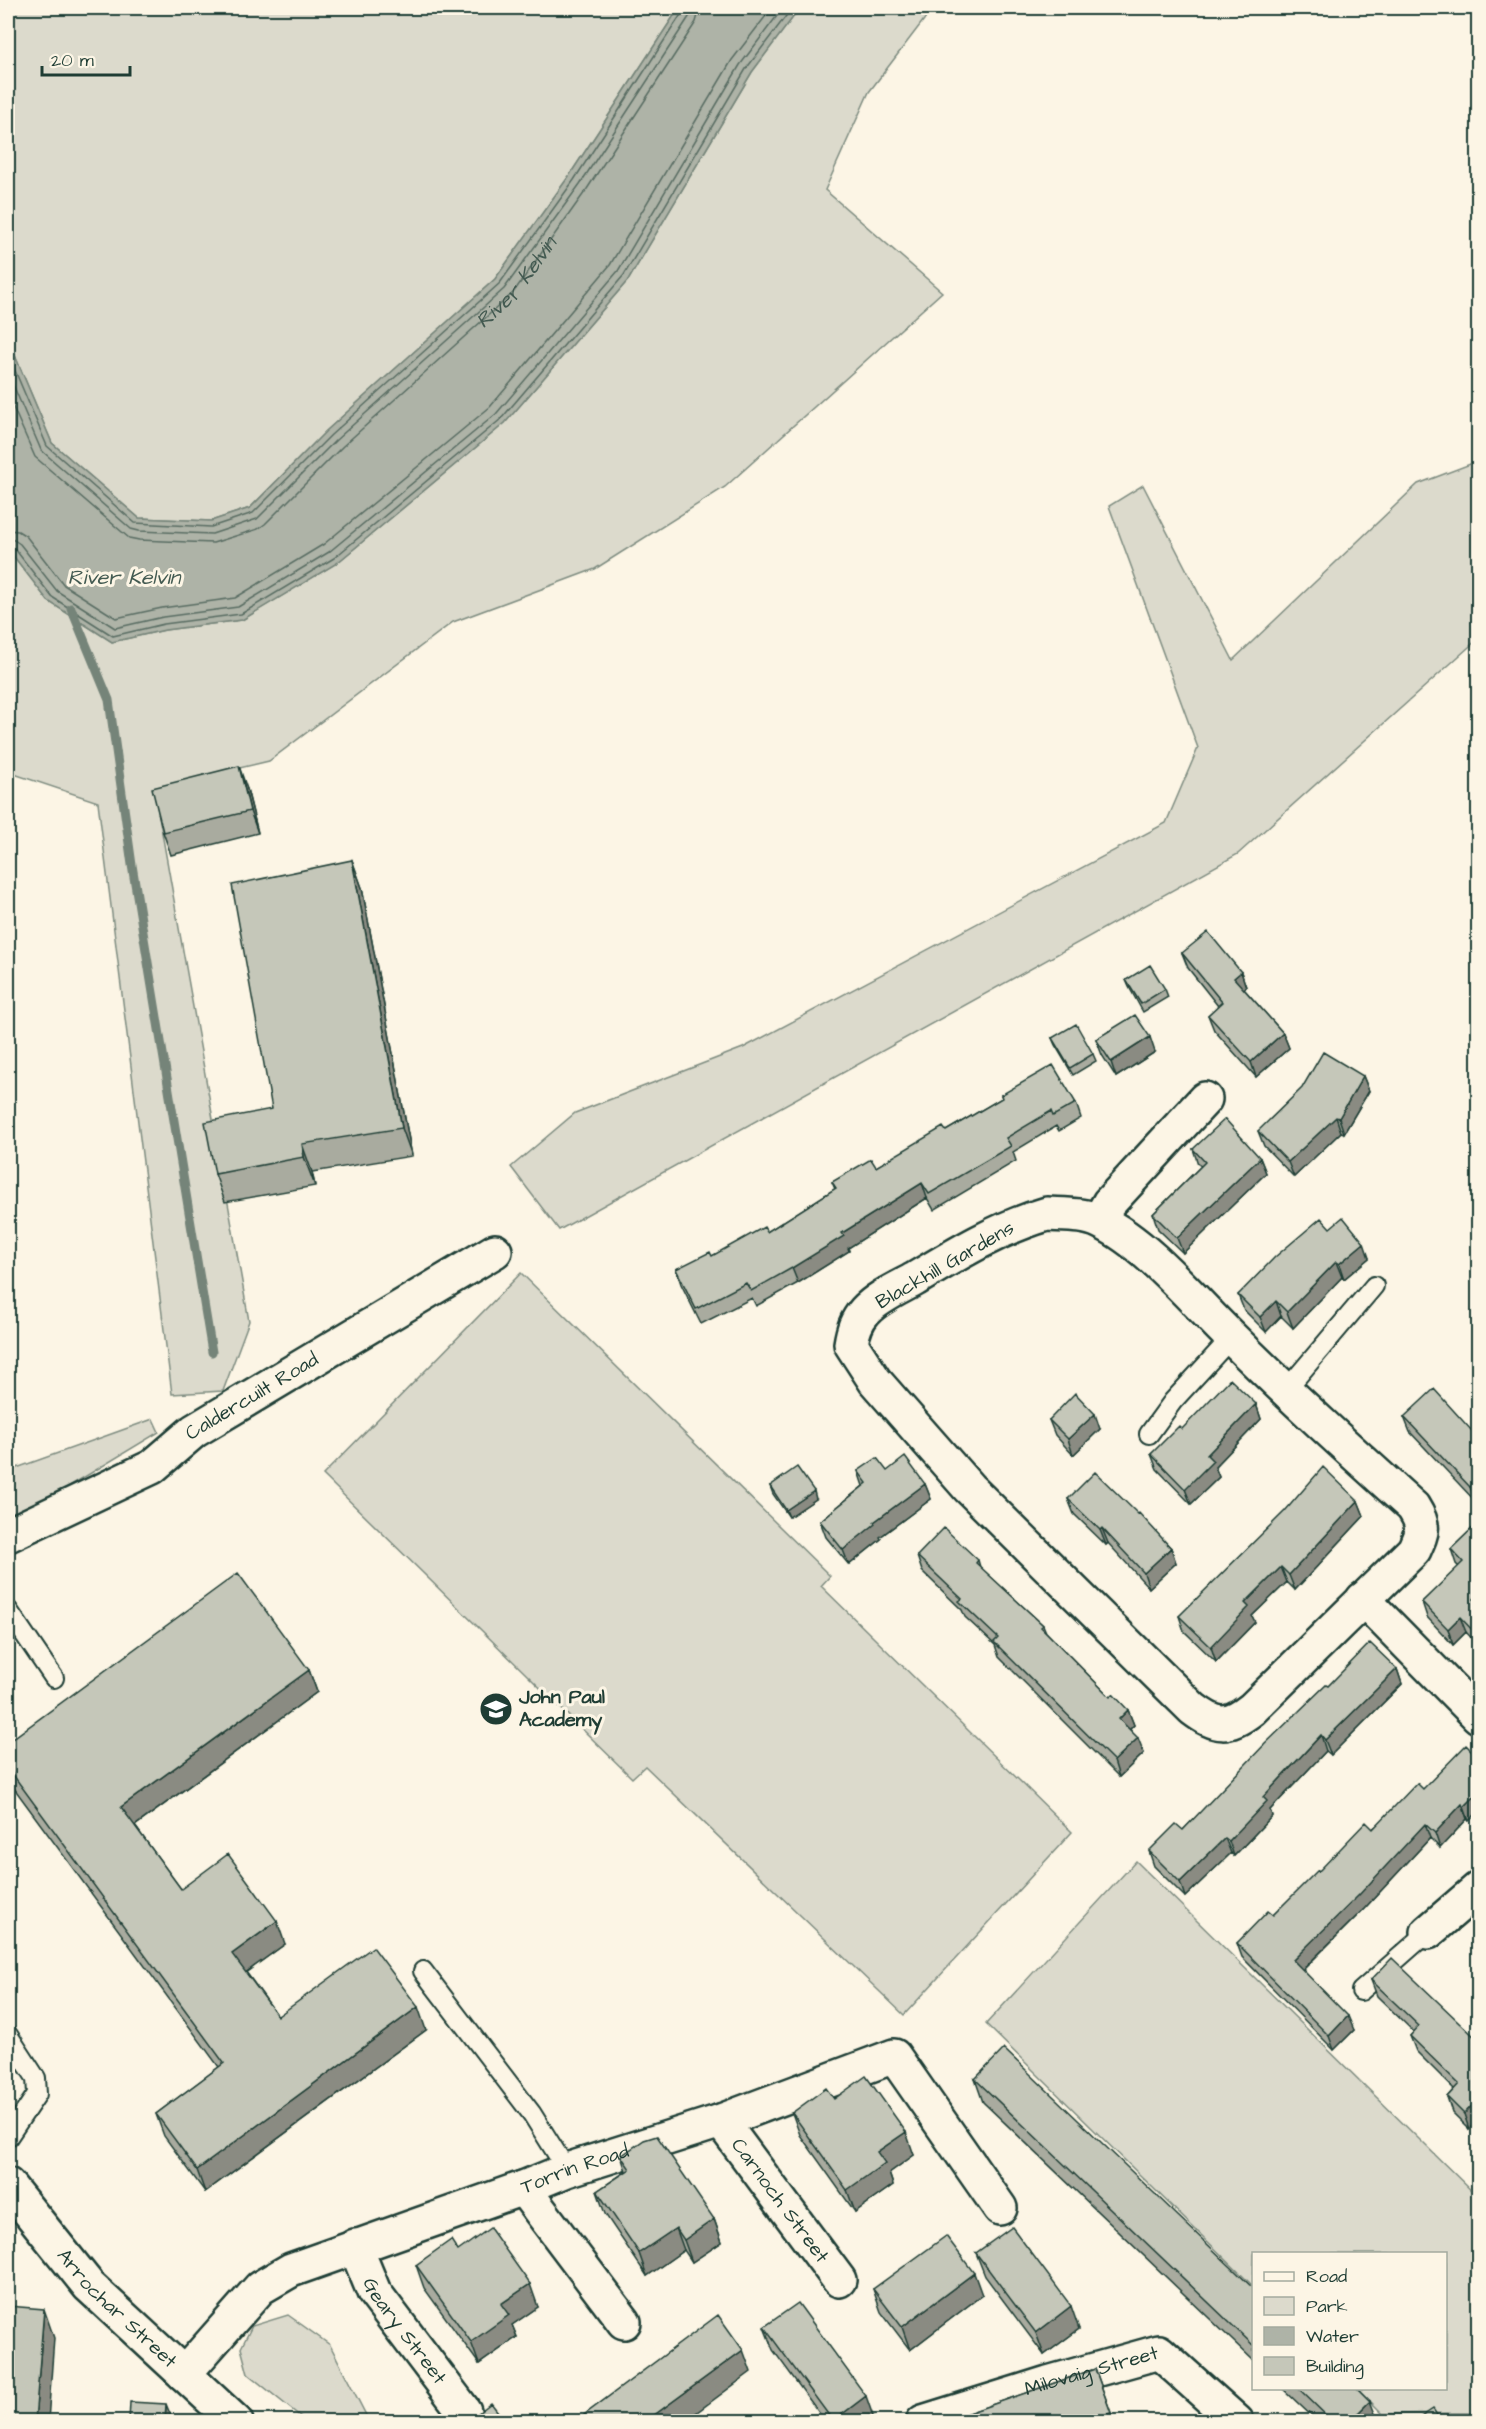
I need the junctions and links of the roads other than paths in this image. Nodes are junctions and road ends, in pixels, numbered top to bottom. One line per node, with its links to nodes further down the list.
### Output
1 (1206, 1100): 2 (street)
2 (1099, 1220): 5 (street, Blackhill Gardens); 9 (street, Blackhill Gardens)
3 (495, 1251): 8 (street, Caldercuilt Road)
4 (1374, 1286): 6 (lane)
5 (1232, 1338): 6 (street, Blackhill Gardens); 7 (lane)
6 (1286, 1390): 9 (street, Blackhill Gardens)
7 (1149, 1434)
8 (8, 1535)
9 (1364, 1599): 12 (street)
10 (8, 1610): 11 (lane)
11 (54, 1678)
12 (1479, 1716)
13 (1479, 1889): 14 (street)
14 (1428, 1932): 16 (lane)
15 (423, 1971): 20 (lane)
16 (1361, 1991)
17 (8, 2035): 19 (lane)
18 (721, 2121): 20 (street, Torrin Road); 23 (street, Torrin Road); 25 (street, Carnoch Street)
19 (8, 2137)
20 (567, 2170): 21 (street, Torrin Road)
21 (523, 2188): 24 (street, Torrin Road); 26 (street)
22 (12, 2201): 27 (street, Arrochar Street)
23 (1000, 2208)
24 (355, 2246): 27 (street, Torrin Road); 28 (street, Geary Street)
25 (839, 2280)
26 (624, 2322)
27 (184, 2374): 29 (street, Arrochar Street)
28 (464, 2411)
29 (236, 2421)
30 (923, 2421): 31 (street, Milovaig Street)
31 (1238, 2421)

